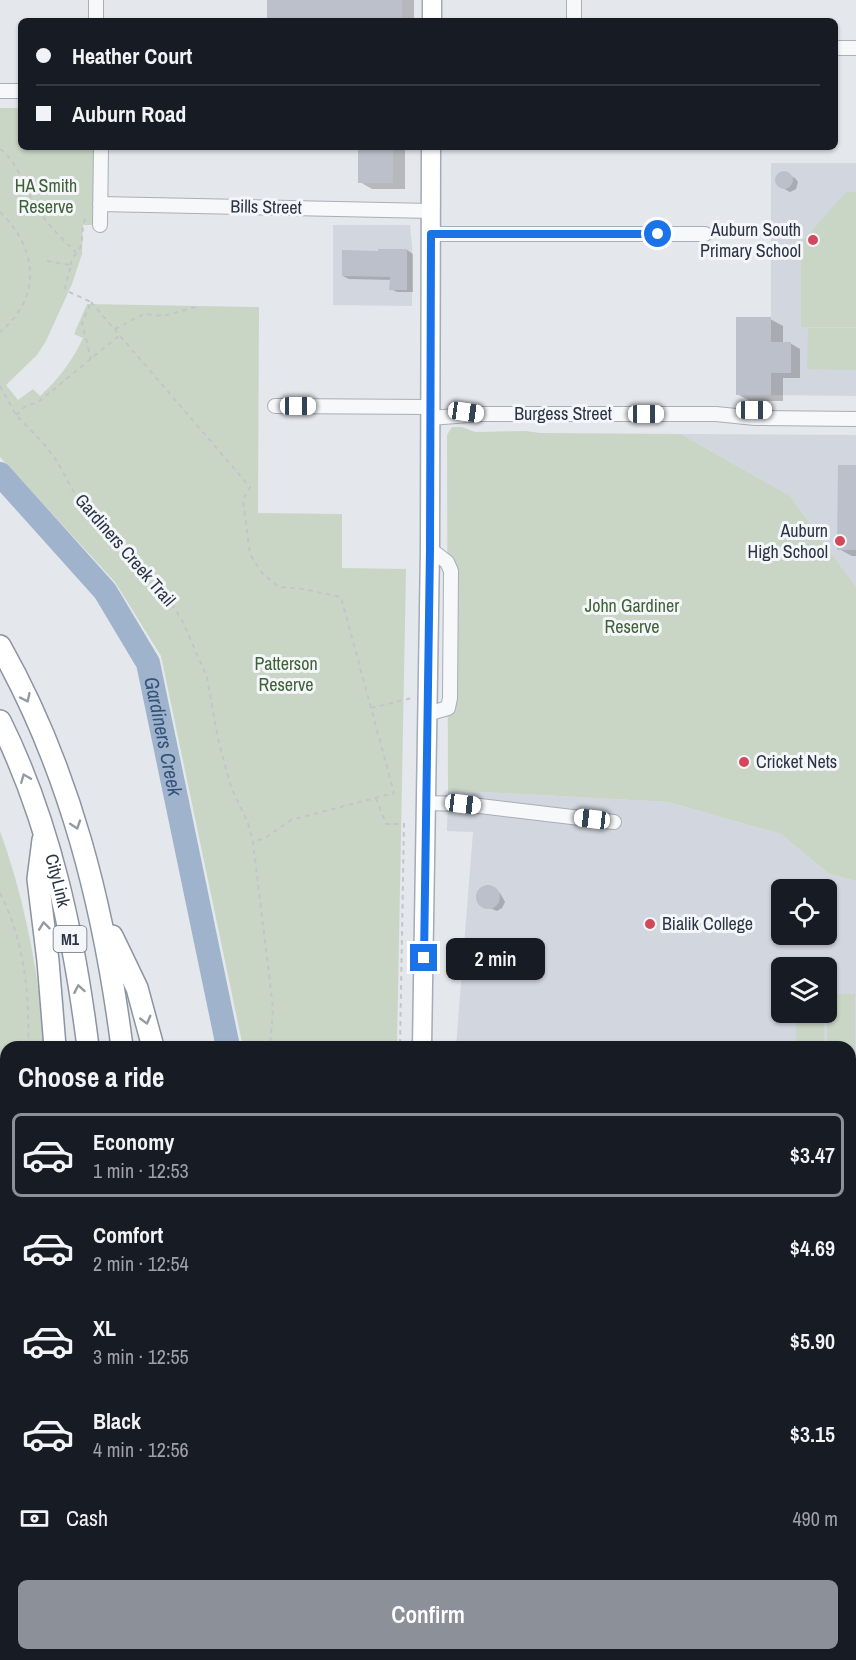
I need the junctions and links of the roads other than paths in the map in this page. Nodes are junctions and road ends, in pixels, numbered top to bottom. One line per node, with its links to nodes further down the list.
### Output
1 (96, 0): 4 (street)
2 (432, 0): 5 (main road)
3 (574, 0): 6 (street)
4 (96, 18)
5 (432, 18)
6 (574, 18)
7 (838, 48): 8 (street)
8 (856, 48)
9 (0, 91): 10 (street)
10 (18, 91)
11 (101, 150): 13 (street)
12 (432, 150): 14 (main road)
13 (100, 205): 14 (street, Bills Street); 15 (street)
14 (432, 210): 16 (main road)
15 (100, 225)
16 (431, 234): 17 (street); 20 (main road)
17 (705, 234)
18 (275, 406): 20 (street, Burgess Street)
19 (856, 411): 21 (street, Burgess Street)
20 (430, 412): 21 (street, Burgess Street); 25 (main road)
21 (716, 414): 22 (street, Burgess Street)
22 (856, 419)
23 (0, 646): 28 (highway, CityLink / M1, one-way to 28)
24 (0, 721): 27 (highway, CityLink / M1, one-way to 24)
25 (426, 803): 26 (street); 33 (main road)
26 (614, 822)
27 (44, 833): 29 (highway, one-way to 27); 30 (highway, CityLink / M1, one-way to 27)
28 (99, 908): 31 (highway, M1); 32 (highway, one-way to 32)
29 (55, 1041)
30 (87, 1041)
31 (121, 1041)
32 (151, 1041)
33 (422, 1041)

